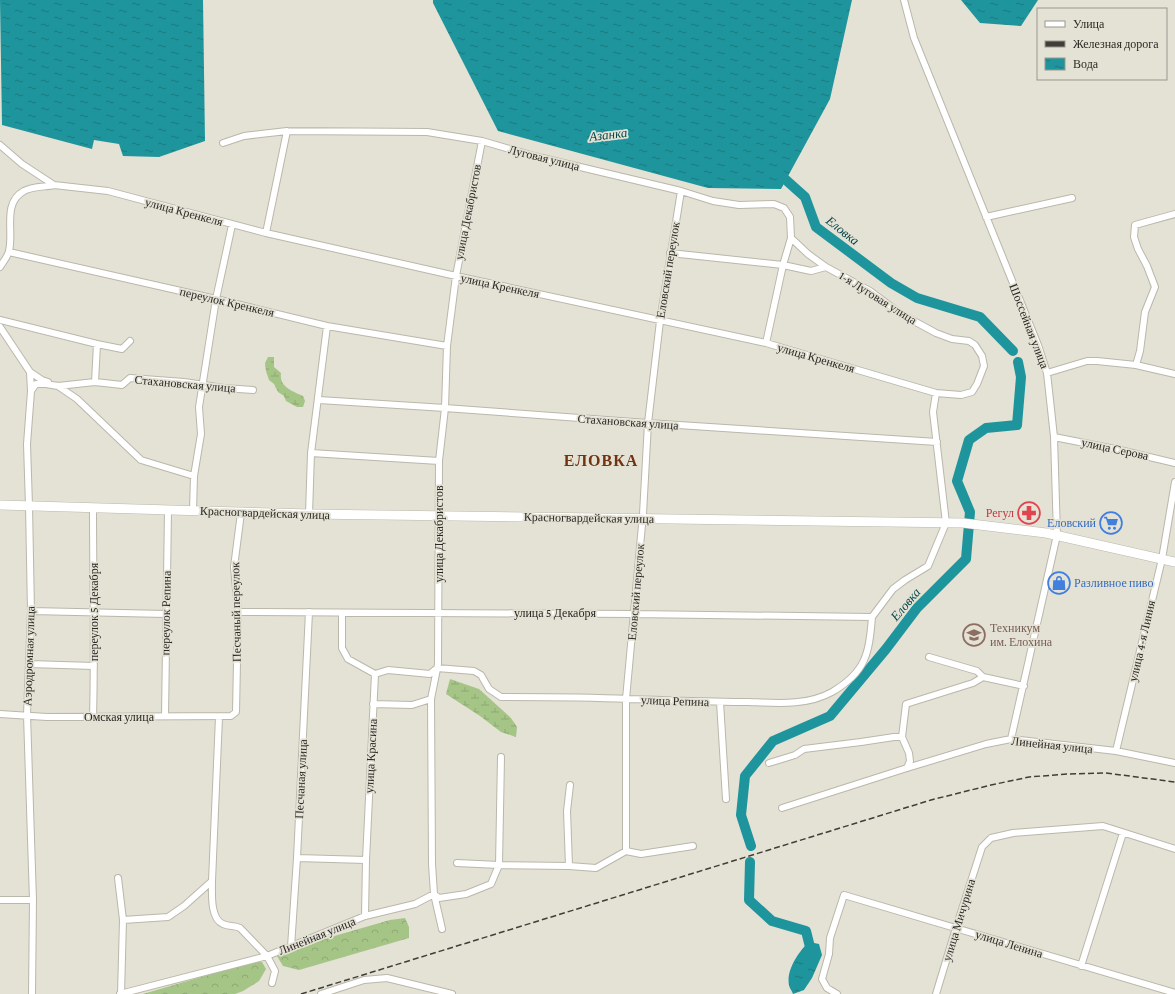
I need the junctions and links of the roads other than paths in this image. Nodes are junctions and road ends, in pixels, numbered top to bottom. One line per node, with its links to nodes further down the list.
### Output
1 (904, 0): 10 (street, Шоссейная улица)
2 (287, 131): 3 (street, Луговая улица); 4 (street, Луговая улица); 12 (street)
3 (482, 141): 7 (street, Луговая улица); 19 (street, улица Декабристов)
4 (223, 143)
5 (0, 145): 6 (street, улица Кренкеля)
6 (54, 185): 11 (street, улица Кренкеля); 14 (street)
7 (681, 191): 13 (street, Луговая улица); 15 (street, Еловский переулок)
8 (1072, 198): 10 (street)
9 (1175, 214): 30 (street)
10 (986, 217): 32 (street, Шоссейная улица)
11 (232, 225): 12 (street, улица Кренкеля); 20 (street)
12 (266, 233): 19 (street, улица Кренкеля)
13 (791, 238): 16 (street, Луговая улица); 18 (street)
14 (9, 252): 17 (street); 20 (street, переулок Кренкеля)
15 (670, 253): 16 (street, 1-я Луговая улица); 22 (street, Еловский переулок)
16 (783, 265): 18 (street, 1-я Луговая улица); 26 (street, Луговая улица)
17 (0, 267)
18 (826, 267): 29 (street, 1-я Луговая улица)
19 (456, 276): 22 (street, улица Кренкеля); 28 (street, улица Декабристов)
20 (216, 299): 23 (street, переулок Кренкеля); 35 (street)
21 (0, 320): 27 (street)
22 (660, 321): 26 (street, улица Кренкеля); 42 (street, Еловский переулок)
23 (327, 326): 28 (street, переулок Кренкеля); 40 (street)
24 (0, 327): 31 (street)
25 (130, 341): 27 (street)
26 (766, 343): 39 (street, улица Кренкеля)
27 (97, 344): 34 (street)
28 (447, 346): 41 (street, улица Декабристов)
29 (982, 356): 39 (street, улица Кренкеля)
30 (1136, 365): 32 (street); 33 (street)
31 (30, 372): 36 (street); 38 (street, Аэродромная улица)
32 (1047, 373): 43 (street, Шоссейная улица)
33 (1175, 374)
34 (95, 382): 35 (street, Стахановская улица); 36 (street, Стахановская улица)
35 (202, 384): 37 (street, Стахановская улица); 48 (street)
36 (58, 386): 38 (street, Стахановская улица); 48 (street)
37 (253, 390)
38 (31, 392): 51 (street, Аэродромная улица)
39 (936, 393): 44 (street)
40 (318, 400): 41 (street, Стахановская улица); 45 (street)
41 (445, 408): 42 (street, Стахановская улица); 46 (street, улица Декабристов)
42 (648, 423): 44 (street, Стахановская улица); 58 (street, Еловский переулок)
43 (1054, 436): 47 (street, улица Серова); 60 (street, Шоссейная улица)
44 (937, 442): 59 (street)
45 (311, 453): 46 (street); 56 (street)
46 (439, 461): 57 (street, улица Декабристов)
47 (1175, 463)
48 (194, 476): 54 (street)
49 (1175, 482): 61 (street, улица 4-я Линия)
50 (0, 505): 51 (main road, Красногвардейская улица)
51 (29, 506): 52 (main road, Красногвардейская улица); 63 (street, Аэродромная улица)
52 (94, 507): 53 (main road, Красногвардейская улица); 64 (street, переулок 5 Декабря)
53 (168, 510): 54 (main road, Красногвардейская улица); 69 (street, переулок Репина)
54 (193, 511): 55 (main road, Красногвардейская улица)
55 (241, 513): 56 (main road, Красногвардейская улица); 65 (street, Песчаный переулок)
56 (309, 514): 57 (main road, Красногвардейская улица)
57 (439, 516): 58 (main road, Красногвардейская улица); 67 (street, улица Декабристов)
58 (643, 519): 59 (main road, Красногвардейская улица); 70 (street, Еловский переулок)
59 (946, 523): 60 (main road, Красногвардейская улица); 71 (street)
60 (1057, 535): 61 (main road, Красногвардейская улица); 78 (street, Шоссейная улица)
61 (1162, 559): 62 (main road, Красногвардейская улица); 91 (street, улица 4-я Линия)
62 (1175, 562)
63 (31, 611): 64 (street); 73 (street, Аэродромная улица)
64 (93, 612): 69 (street); 74 (street, переулок 5 Декабря)
65 (238, 612): 66 (street, улица 5 Декабря); 83 (street, Песчаный переулок)
66 (309, 612): 68 (street, улица 5 Декабря); 103 (street, Песчаная улица)
67 (438, 612): 68 (street, улица 5 Декабря); 70 (street, улица 5 Декабря); 75 (street, улица Декабристов)
68 (342, 613): 76 (street)
69 (166, 614): 86 (street, переулок Репина)
70 (633, 614): 71 (street, улица 5 Декабря); 80 (street, Еловский переулок)
71 (872, 617): 81 (street, улица Репина)
72 (929, 657): 77 (street)
73 (29, 664): 74 (street); 85 (street, Аэродромная улица)
74 (94, 666): 87 (street, переулок 5 Декабря)
75 (438, 668): 76 (street); 79 (street, улица Декабристов); 80 (street, улица Репина)
76 (375, 674): 82 (street, улица Красина)
77 (983, 677): 78 (street); 89 (street)
78 (1024, 686): 90 (street, Шоссейная улица)
79 (432, 699): 82 (street); 110 (street, улица Декабристов)
80 (626, 699): 81 (street, улица Репина); 102 (street, Еловский переулок)
81 (720, 702): 97 (street)
82 (373, 704): 104 (street, улица Красина)
83 (236, 712): 88 (street, Омская улица)
84 (0, 714): 85 (street, Омская улица)
85 (27, 715): 87 (street, Омская улица); 112 (street, Аэродромная улица)
86 (165, 716): 87 (street, Омская улица); 88 (street, Омская улица)
87 (93, 717)
88 (219, 717): 109 (street)
89 (902, 737): 93 (street); 95 (street)
90 (1011, 739): 91 (street, Линейная улица); 95 (street, Линейная улица)
91 (1116, 751): 94 (street, Линейная улица)
92 (501, 757): 106 (street)
93 (769, 763)
94 (1175, 763)
95 (907, 768): 98 (street, Линейная улица)
96 (570, 786): 107 (street)
97 (726, 799)
98 (782, 808)
99 (1123, 833): 101 (street); 115 (street, улица Мичурина); 119 (street)
100 (693, 846): 102 (street)
101 (1175, 849)
102 (626, 851): 107 (street)
103 (297, 858): 104 (street); 117 (street, Песчаная улица)
104 (366, 860): 113 (street, улица Красина)
105 (457, 863): 106 (street)
106 (498, 866): 107 (street); 110 (street)
107 (570, 866)
108 (118, 878): 114 (street)
109 (212, 881): 114 (street); 118 (street)
110 (434, 894): 113 (street, Линейная улица); 116 (street, улица Декабристов)
111 (0, 900): 112 (street)
112 (33, 900): 122 (street, Аэродромная улица)
113 (365, 916): 117 (street, Линейная улица)
114 (124, 920): 123 (street)
115 (956, 928): 119 (street, улица Ленина); 126 (street, улица Ленина); 127 (street, улица Мичурина)
116 (442, 929)
117 (291, 947): 118 (street, Линейная улица)
118 (267, 956): 120 (street); 123 (street, Линейная улица)
119 (1081, 966): 121 (street, улица Ленина)
120 (272, 983)
121 (1175, 993)
122 (32, 994)
123 (121, 994)
124 (321, 994): 125 (street)
125 (452, 994)
126 (837, 994)
127 (936, 994)

